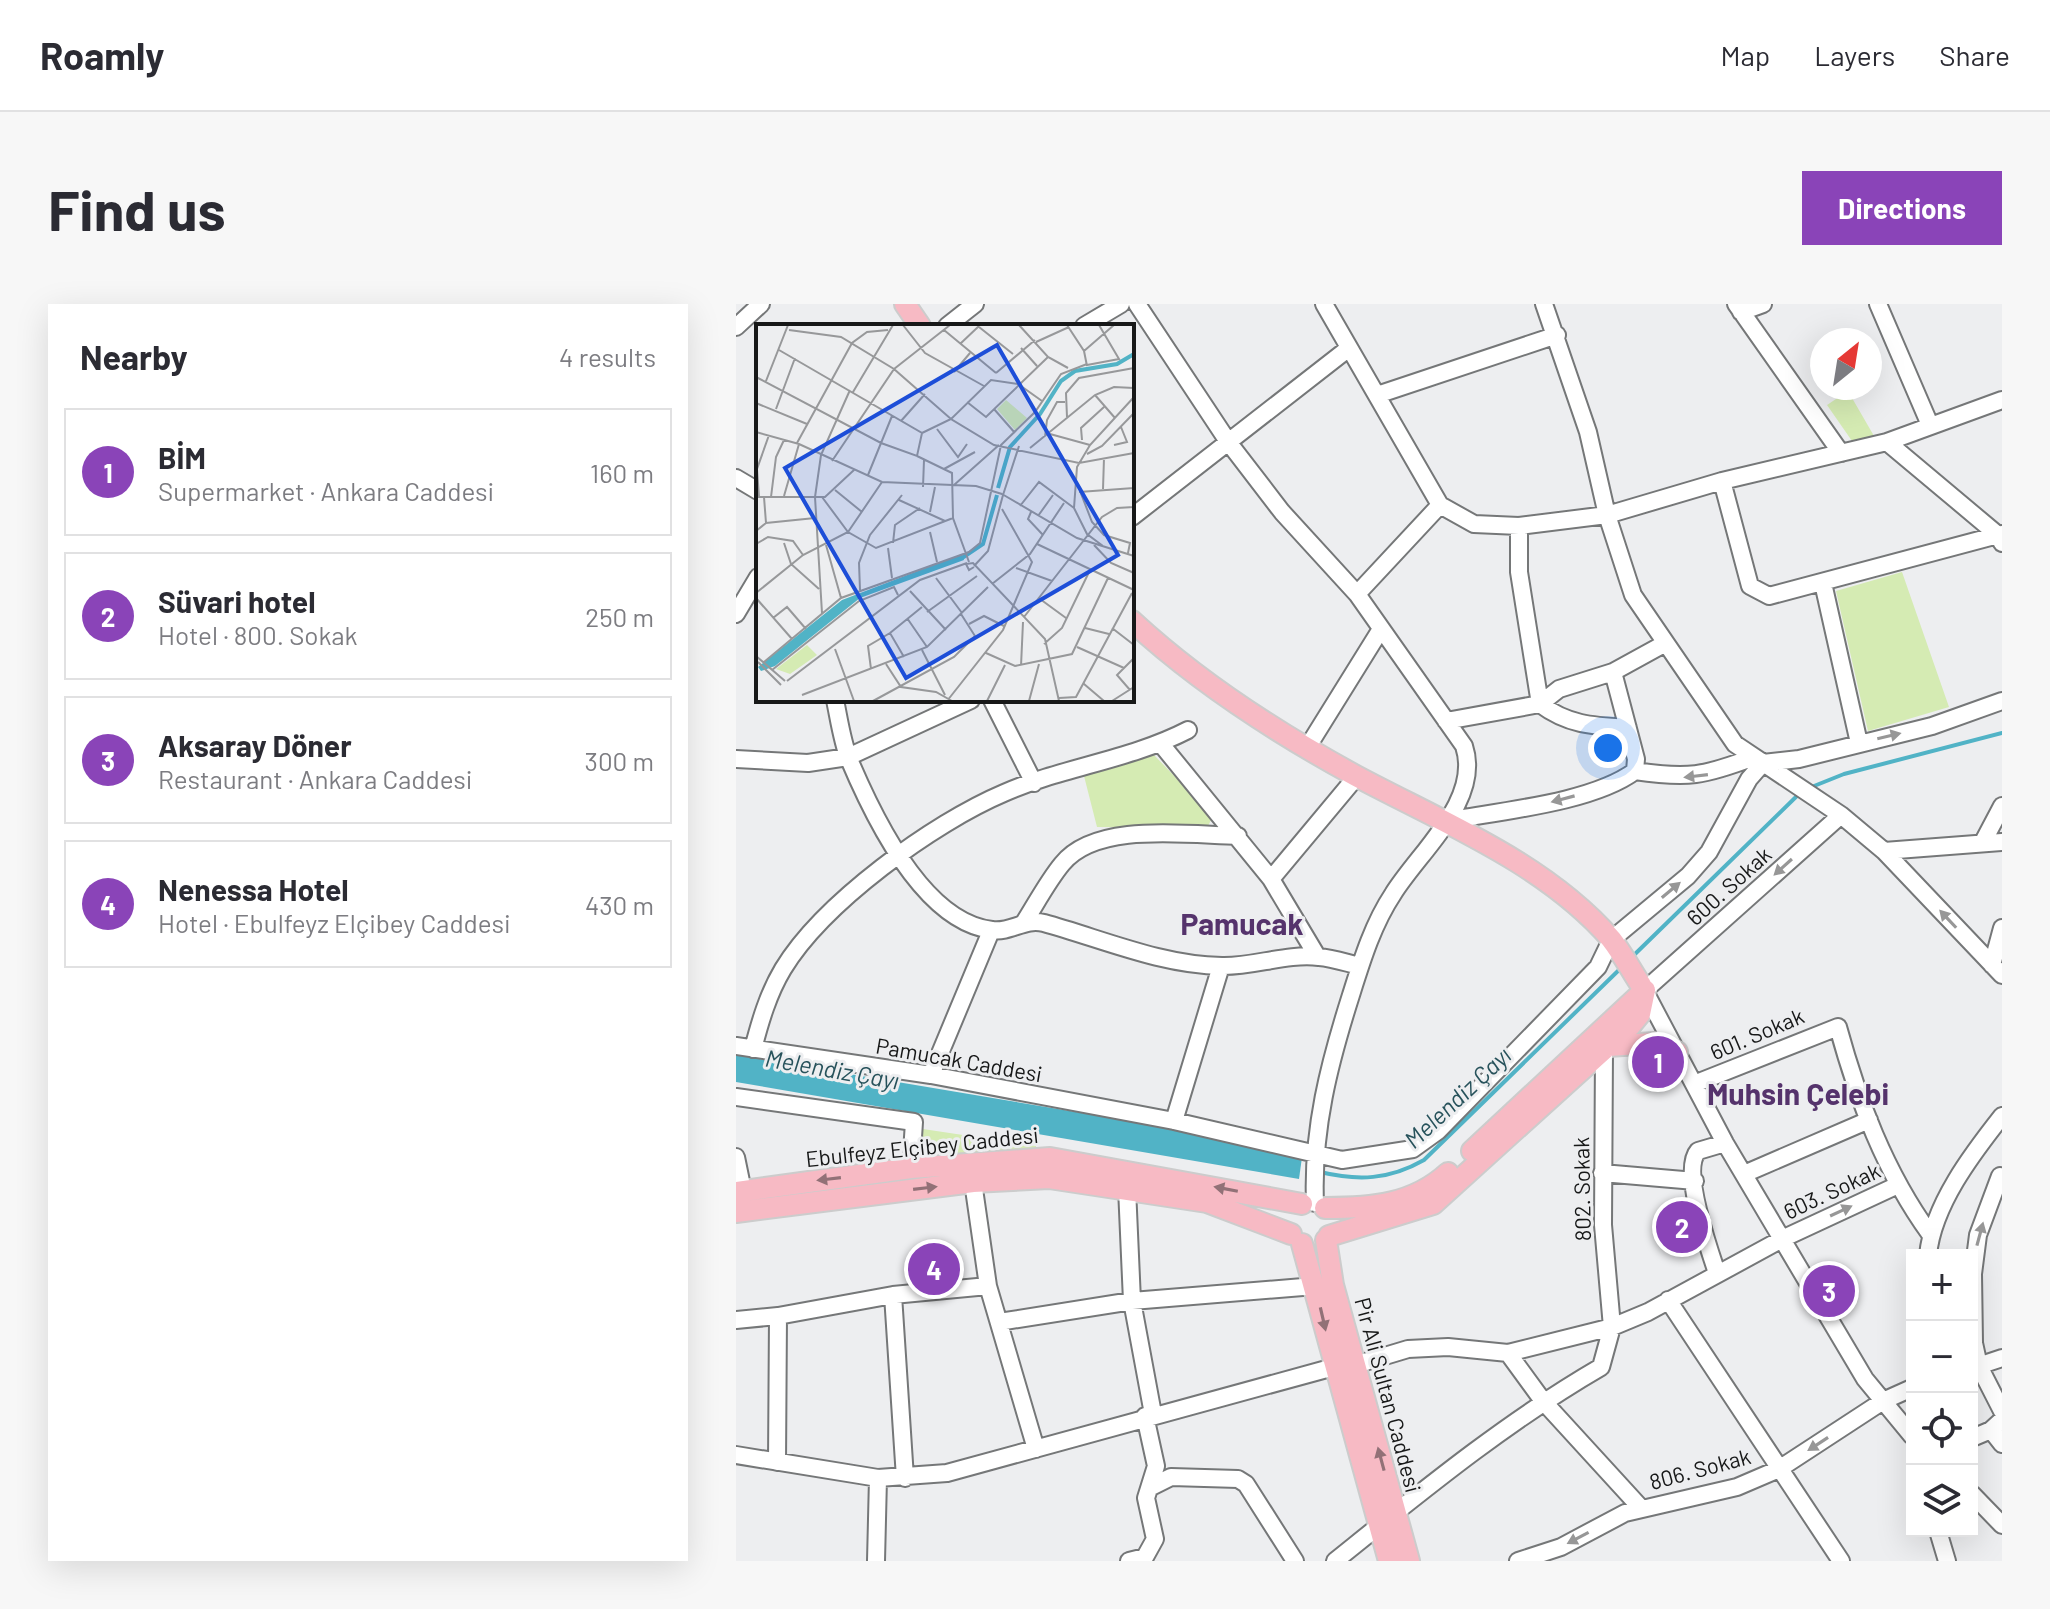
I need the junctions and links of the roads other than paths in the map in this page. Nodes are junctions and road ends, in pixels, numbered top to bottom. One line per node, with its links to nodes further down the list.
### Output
1 (761, 304): 14 (street)
2 (905, 304): 11 (main road)
3 (975, 304): 12 (street)
4 (1121, 304): 13 (street)
5 (1137, 304): 21 (street)
6 (1324, 304): 16 (street)
7 (1544, 304): 15 (street)
8 (1763, 304): 10 (street)
9 (1878, 304): 19 (street)
10 (1738, 308): 22 (street)
11 (919, 324)
12 (950, 324)
13 (1087, 324)
14 (736, 327)
15 (1557, 335): 17 (street); 28 (street)
16 (1349, 348): 17 (street); 21 (street)
17 (1377, 395): 26 (street)
18 (2002, 400): 19 (street)
19 (1930, 425): 20 (street)
20 (1887, 442): 22 (street); 30 (street)
21 (1229, 443): 27 (street); 33 (street)
22 (1841, 453): 24 (street)
23 (736, 478): 25 (street)
24 (1722, 481): 28 (street); 32 (street)
25 (756, 490)
26 (1440, 505): 29 (street); 33 (street)
27 (1134, 515)
28 (1607, 515): 29 (street); 37 (street)
29 (1519, 526): 43 (street)
30 (2001, 538): 32 (street)
31 (756, 580): 34 (street)
32 (1823, 583): 47 (street)
33 (1357, 594): 36 (street)
34 (737, 610)
35 (1134, 624): 49 (main road)
36 (1381, 629): 44 (street); 49 (street)
37 (1664, 644): 38 (street); 52 (street)
38 (1613, 672): 43 (street); 45 (street)
39 (2002, 701): 47 (street, one-way to 39)
40 (835, 702): 50 (street)
41 (963, 702): 50 (street)
42 (993, 702): 55 (street)
43 (1540, 704): 44 (street); 45 (street)
44 (1446, 721): 58 (street)
45 (1628, 728): 53 (street)
46 (1188, 730): 48 (street)
47 (1859, 743): 52 (street)
48 (1161, 744): 55 (street); 59 (street)
49 (1307, 748): 54 (main road)
50 (848, 757): 51 (street); 63 (street)
51 (736, 759)
52 (1758, 760): 53 (street, one-way to 53); 57 (street); 68 (street, Pamucak Caddesi, one-way to 52)
53 (1635, 771): 58 (street, one-way to 58)
54 (1357, 776): 58 (main road); 64 (street)
55 (1034, 783): 63 (street)
56 (2002, 806): 60 (street)
57 (1841, 815): 62 (street); 73 (street, 600. Sokak, one-way to 73)
58 (1446, 821): 68 (main road); 71 (street)
59 (1238, 836): 64 (street); 65 (street)
60 (1983, 842): 61 (street); 62 (street)
61 (2002, 842)
62 (1884, 851): 72 (street, one-way to 62)
63 (900, 856): 67 (street); 76 (street)
64 (1271, 879): 69 (street)
65 (1025, 921): 67 (street); 70 (street)
66 (2002, 928): 72 (street)
67 (991, 931): 78 (street)
68 (1611, 940): 73 (main road); 86 (street, Pamucak Caddesi)
69 (1317, 956): 70 (street); 71 (street)
70 (1221, 966): 83 (street)
71 (1360, 966): 86 (street)
72 (1997, 970)
73 (1643, 988): 75 (main road); 77 (street); 97 (main road, Ebulfeyz Elçibey Caddesi)
74 (736, 1046): 76 (street, Pamucak Caddesi)
75 (1606, 1048): 77 (main road); 89 (street, 802. Sokak); 100 (main road)
76 (753, 1049): 78 (street, Pamucak Caddesi)
77 (1677, 1052): 79 (street)
78 (931, 1075): 83 (street, Pamucak Caddesi)
79 (1694, 1084): 82 (street, 601. Sokak); 84 (street)
80 (736, 1097): 88 (street)
81 (2002, 1116): 87 (street)
82 (1869, 1120): 90 (street); 94 (street)
83 (1174, 1121): 86 (street, Pamucak Caddesi)
84 (1725, 1143): 90 (street); 92 (street)
85 (736, 1157): 96 (street)
86 (1316, 1158): 97 (street)
87 (1969, 1164): 91 (street); 99 (street)
88 (911, 1168): 96 (main road, Ebulfeyz Elçibey Caddesi, one-way to 96); 97 (main road, Ebulfeyz Elçibey Caddesi, one-way to 88)
89 (1602, 1173): 92 (street); 114 (street, 802. Sokak)
90 (1744, 1174): 101 (street)
91 (2001, 1176): 112 (street, one-way to 91)
92 (1695, 1181): 104 (street)
93 (973, 1182): 95 (main road, Ebulfeyz Elçibey Caddesi); 98 (main road, Ebulfeyz Elçibey Caddesi, one-way to 93); 105 (street)
94 (1898, 1185): 99 (street); 101 (street, 603. Sokak, one-way to 94)
95 (1127, 1188): 102 (main road, Ebulfeyz Elçibey Caddesi); 109 (street)
96 (739, 1192)
97 (1314, 1200): 100 (main road); 102 (main road)
98 (736, 1212)
99 (1930, 1234): 103 (street)
100 (1327, 1238): 102 (main road); 117 (main road, Pir Ali Sultan Caddesi)
101 (1784, 1238): 104 (street, 603. Sokak); 122 (street)
102 (1297, 1239): 106 (main road)
103 (1929, 1249)
104 (1717, 1273): 108 (street, 603. Sokak)
105 (988, 1286): 107 (street); 113 (street)
106 (1315, 1286): 109 (street); 117 (main road, one-way to 117)
107 (893, 1295): 110 (street); 134 (street)
108 (1668, 1300): 114 (street, 603. Sokak); 132 (street)
109 (1132, 1301): 113 (street); 124 (street)
110 (778, 1316): 111 (street); 131 (street)
111 (736, 1320)
112 (1974, 1321)
113 (999, 1322): 129 (street)
114 (1612, 1327): 115 (street, 603. Sokak); 121 (street, 802. Sokak)
115 (1508, 1353): 117 (street, 603. Sokak); 121 (street)
116 (2002, 1358): 118 (street)
117 (1345, 1366): 124 (street, 603. Sokak); 138 (main road, Pir Ali Sultan Caddesi, one-way to 117); 140 (main road)
118 (1978, 1366)
119 (1978, 1370): 123 (street)
120 (1906, 1391): 122 (street, 806. Sokak)
121 (1543, 1401): 137 (street); 138 (street, 802. Sokak)
122 (1883, 1401): 126 (street); 132 (street, 806. Sokak, one-way to 132)
123 (2002, 1411)
124 (1149, 1415): 129 (street, 603. Sokak); 135 (street)
125 (1996, 1425): 127 (street); 128 (street)
126 (1906, 1429)
127 (1978, 1435)
128 (2002, 1444)
129 (1036, 1449): 134 (street, 603. Sokak)
130 (736, 1455): 131 (street, 603. Sokak)
131 (777, 1462): 133 (street, 603. Sokak)
132 (1779, 1469): 137 (street, 806. Sokak); 143 (street)
133 (878, 1478): 134 (street, 603. Sokak); 144 (street)
134 (905, 1478)
135 (1151, 1487): 145 (street); 146 (street)
136 (1978, 1500): 139 (street)
137 (1640, 1507): 142 (street, 806. Sokak, one-way to 142)
138 (1395, 1510): 140 (street, 802. Sokak); 149 (main road, Pir Ali Sultan Caddesi)
139 (2002, 1525)
140 (1378, 1526): 147 (street, 802. Sokak); 148 (main road)
141 (1940, 1537): 151 (street)
142 (1543, 1557): 150 (street, 806. Sokak)
143 (1835, 1559)
144 (876, 1561)
145 (1129, 1561)
146 (1295, 1561)
147 (1335, 1561)
148 (1389, 1561)
149 (1409, 1561)
150 (1518, 1561)
151 (1947, 1561)

